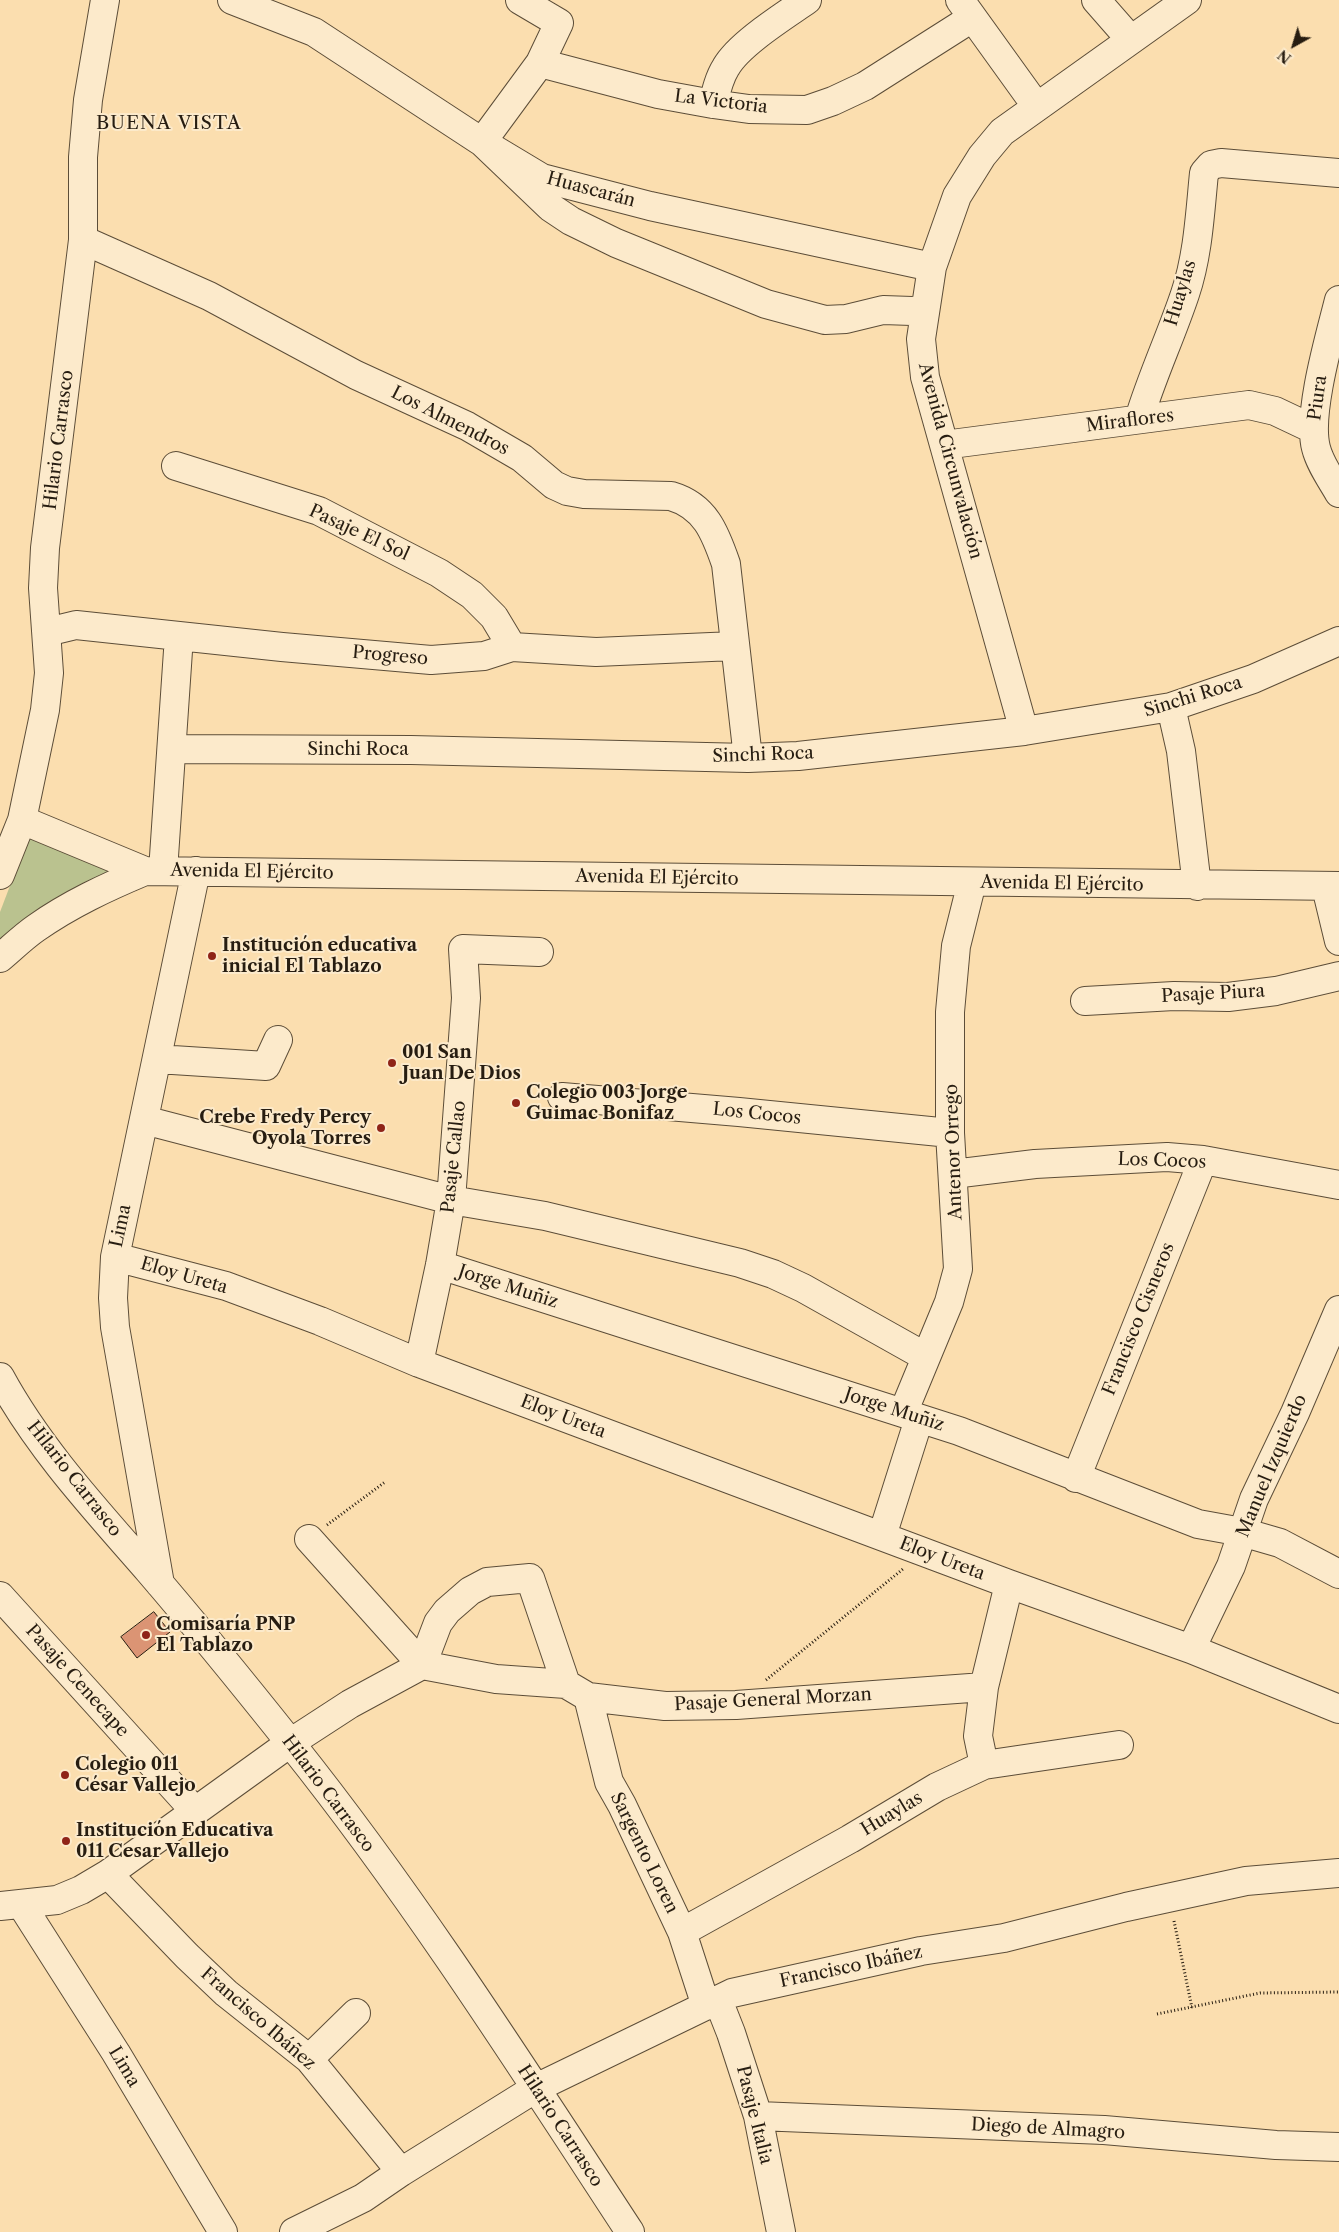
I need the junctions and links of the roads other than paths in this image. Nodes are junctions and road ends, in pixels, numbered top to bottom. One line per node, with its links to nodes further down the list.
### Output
1 (105, 0): 14 (street, Hilario Carrasco)
2 (232, 0): 12 (street, Huascarán)
3 (807, 0): 10 (street)
4 (1096, 0): 8 (street)
5 (1187, 0): 8 (street, Avenida Circunvalación)
6 (544, 9): 9 (street)
7 (966, 9): 10 (street, La Victoria); 11 (street)
8 (1131, 40): 11 (street, Avenida Circunvalación)
9 (540, 63): 10 (street, La Victoria); 12 (street)
10 (714, 104)
11 (1038, 107): 15 (street, Avenida Circunvalación)
12 (482, 142): 15 (street, Huascarán); 17 (street)
13 (1339, 173): 18 (street, Huaylas)
14 (83, 240): 23 (street, Hilario Carrasco); 26 (street, Los Almendros)
15 (932, 267): 17 (street, Avenida Circunvalación)
16 (1339, 300): 19 (street, Piura)
17 (925, 309): 20 (street, Avenida Circunvalación)
18 (1139, 419): 19 (street, Miraflores); 20 (street, Miraflores)
19 (1313, 429): 22 (street, Piura)
20 (944, 445): 29 (street, Avenida Circunvalación)
21 (176, 466): 27 (street, Pasaje El Sol)
22 (1339, 493)
23 (47, 632): 24 (street, Progreso); 32 (street, Hilario Carrasco)
24 (179, 636): 27 (street, Progreso); 30 (street)
25 (1339, 641): 28 (street, Sinchi Roca)
26 (734, 646): 27 (street, Progreso); 31 (street, Los Almendros)
27 (512, 648)
28 (1171, 708): 29 (street, Sinchi Roca); 37 (street)
29 (1024, 731): 31 (street, Sinchi Roca)
30 (172, 749): 31 (street, Sinchi Roca); 33 (street)
31 (748, 758)
32 (22, 820): 33 (street); 35 (street, Hilario Carrasco)
33 (154, 871): 34 (street, Avenida El Ejército); 41 (street, Avenida El Ejército)
34 (196, 871): 36 (street, Avenida El Ejército); 45 (street, Lima)
35 (0, 876)
36 (972, 882): 37 (street, Avenida El Ejército); 48 (street, Antenor Orrego)
37 (1198, 886): 38 (street, Avenida El Ejército)
38 (1333, 886): 39 (street)
39 (1339, 940)
40 (539, 952): 52 (street, Pasaje Callao)
41 (0, 958)
42 (1339, 976): 43 (street, Pasaje Piura)
43 (1085, 1001)
44 (278, 1040): 45 (street)
45 (156, 1059): 47 (street, Lima)
46 (562, 1097): 48 (street, Los Cocos)
47 (144, 1120): 52 (street); 53 (street, Lima)
48 (950, 1133): 50 (street, Antenor Orrego)
49 (1203, 1160): 50 (street, Los Cocos); 51 (street, Los Cocos); 60 (street, Francisco Cisneros)
50 (953, 1174): 56 (street, Antenor Orrego)
51 (1339, 1185)
52 (451, 1200): 54 (street, Pasaje Callao); 56 (street)
53 (115, 1257): 57 (street, Eloy Ureta); 65 (street, Lima)
54 (440, 1265): 57 (street, Pasaje Callao); 59 (street, Jorge Muñiz)
55 (1339, 1310): 61 (street, Manuel Izquierdo)
56 (926, 1357): 59 (street, Antenor Orrego)
57 (419, 1363): 62 (street, Eloy Ureta)
58 (0, 1376): 65 (street, Hilario Carrasco)
59 (911, 1416): 60 (street, Jorge Muñiz); 62 (street, Antenor Orrego)
60 (1076, 1478): 61 (street, Jorge Muñiz)
61 (1242, 1532): 64 (street, Jorge Muñiz); 68 (street, Manuel Izquierdo)
62 (882, 1536): 66 (street, Eloy Ureta)
63 (309, 1539): 69 (street)
64 (1339, 1574)
65 (160, 1584): 73 (street, Hilario Carrasco)
66 (1009, 1584): 68 (street, Eloy Ureta); 70 (street)
67 (0, 1596): 76 (street, Pasaje Cenecape)
68 (1191, 1649): 72 (street, Eloy Ureta)
69 (422, 1665): 71 (street, Pasaje General Morzan); 71 (street, Sargento Loren); 73 (street)
70 (984, 1687): 71 (street, Pasaje General Morzan); 75 (street)
71 (577, 1691): 80 (street, Sargento Loren)
72 (1339, 1709)
73 (290, 1743): 76 (street); 84 (street, Hilario Carrasco)
74 (1119, 1745): 75 (street, Huaylas)
75 (984, 1765): 80 (street, Huaylas)
76 (194, 1810): 78 (street)
77 (1339, 1873): 81 (street, Francisco Ibáñez)
78 (108, 1874): 79 (street); 83 (street, Francisco Ibáñez)
79 (10, 1905): 88 (street, Lima)
80 (682, 1932): 81 (street, Sargento Loren)
81 (712, 2003): 84 (street, Francisco Ibáñez); 85 (street, Pasaje Italia)
82 (356, 2014): 83 (street)
83 (309, 2059): 87 (street, Francisco Ibáñez)
84 (536, 2088): 87 (street, Francisco Ibáñez); 90 (street, Hilario Carrasco)
85 (758, 2116): 86 (street, Diego de Almagro); 91 (street, Pasaje Italia)
86 (1339, 2147)
87 (401, 2172): 89 (street, Francisco Ibáñez)
88 (223, 2232)
89 (294, 2232)
90 (630, 2232)
91 (781, 2232)

